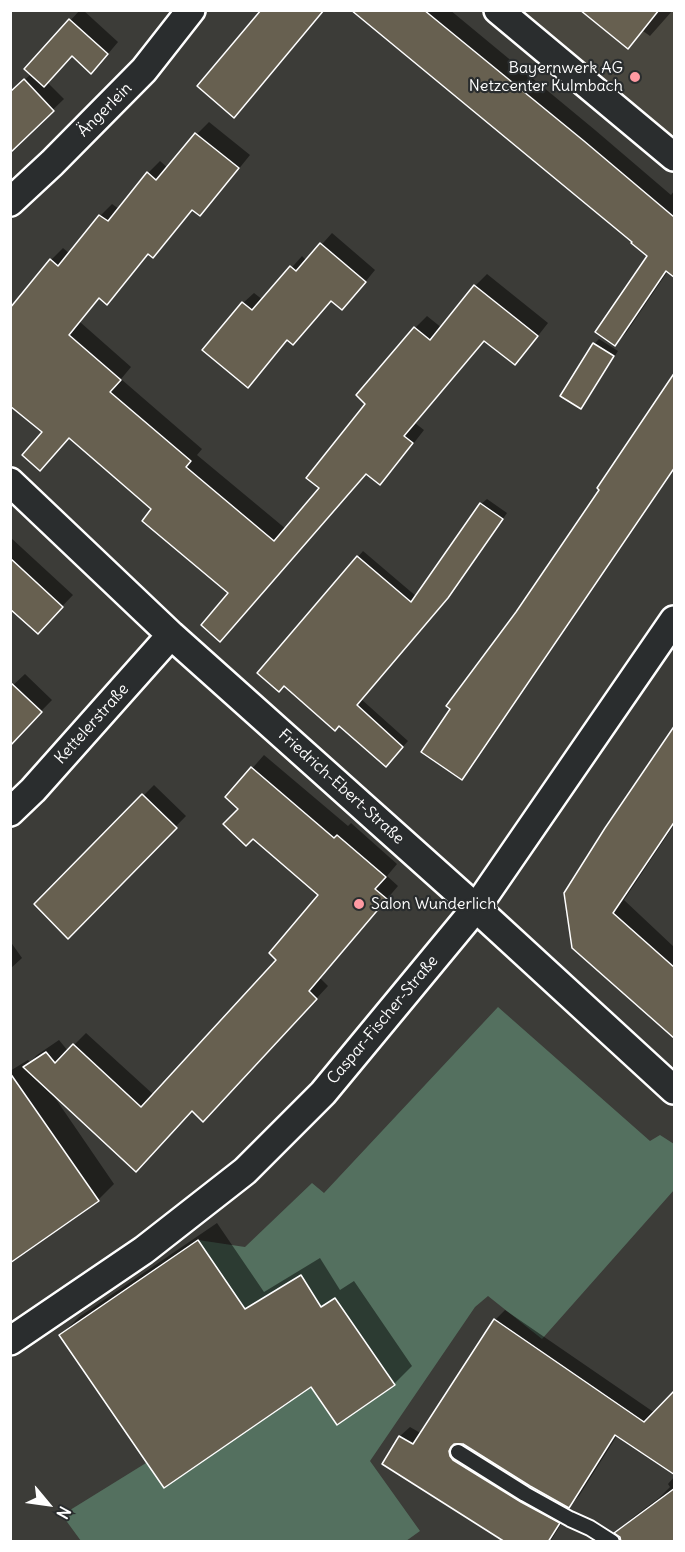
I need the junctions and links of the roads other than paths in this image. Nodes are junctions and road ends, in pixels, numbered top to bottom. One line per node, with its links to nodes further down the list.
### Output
1 (191, 10): 4 (street, Ängerlein)
2 (498, 10): 3 (street)
3 (675, 157)
4 (10, 202)
5 (10, 482): 7 (street, Friedrich-Ebert-Straße)
6 (675, 620): 9 (street, Caspar-Fischer-Straße)
7 (171, 635): 8 (street, Kettelerstraße); 9 (street, Friedrich-Ebert-Straße)
8 (10, 812)
9 (476, 908): 10 (street, Friedrich-Ebert-Straße); 11 (street, Caspar-Fischer-Straße)
10 (675, 1090)
11 (10, 1341)
12 (458, 1452): 13 (lane)
13 (612, 1542)

